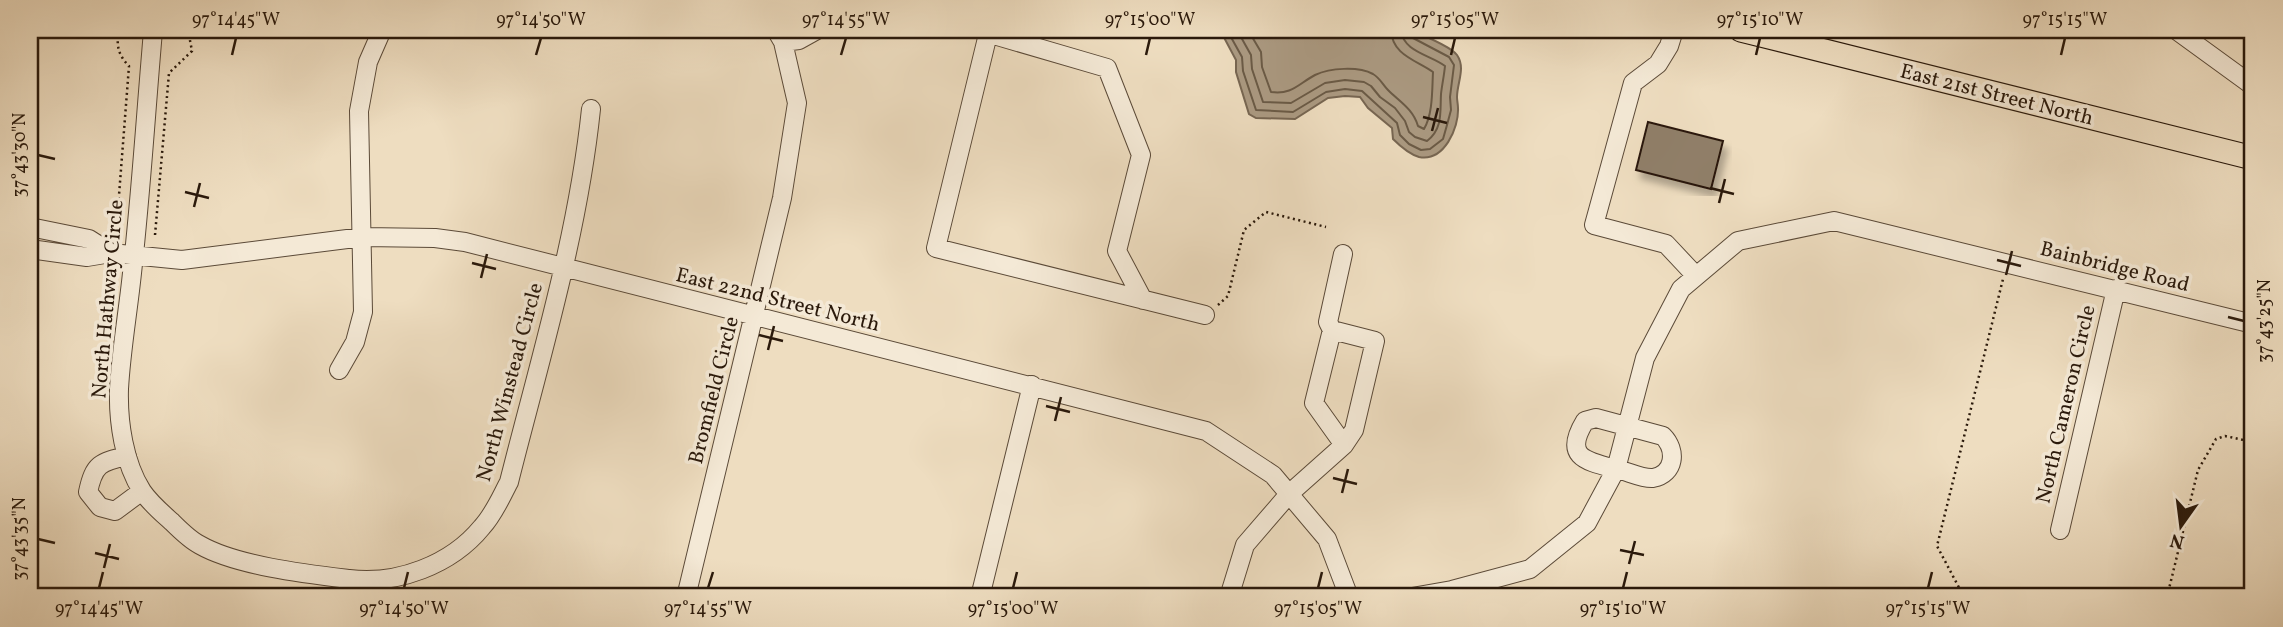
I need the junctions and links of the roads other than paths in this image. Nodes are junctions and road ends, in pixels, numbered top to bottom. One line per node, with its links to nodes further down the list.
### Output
1 (382, 30): 13 (street)
2 (817, 30): 8 (street)
3 (1674, 30): 19 (street)
4 (1741, 30): 11 (main road, East 21st Street North)
5 (2176, 30): 9 (street)
6 (153, 31): 17 (street, North Hathway Circle)
7 (988, 32): 21 (street); 21 (street)
8 (779, 36): 23 (street, Bromfield Circle)
9 (2253, 86)
10 (591, 109): 18 (street, North Winstead Circle)
11 (2253, 158)
12 (30, 227): 15 (street, East 22nd Street North)
13 (363, 237): 17 (street, East 22nd Street North); 18 (street, East 22nd Street North); 26 (street)
14 (30, 249): 15 (street, East 22nd Street North)
15 (111, 253): 17 (street, East 22nd Street North)
16 (1343, 254): 25 (street)
17 (134, 255): 30 (street, North Hathway Circle)
18 (564, 266): 23 (street, East 22nd Street North); 35 (street, North Winstead Circle)
19 (1696, 276): 20 (street, Bainbridge Road); 28 (street, Bainbridge Road)
20 (2116, 289): 24 (street, Bainbridge Road); 34 (street, North Cameron Circle)
21 (1143, 300): 22 (street)
22 (1205, 315)
23 (754, 317): 27 (street, East 22nd Street North); 37 (street, Bromfield Circle)
24 (2253, 324)
25 (1332, 330): 29 (street); 29 (street)
26 (340, 370)
27 (1032, 386): 33 (street, East 22nd Street North); 38 (street)
28 (1626, 427): 31 (street, Bainbridge Road); 31 (street); 31 (street)
29 (1344, 445): 33 (street)
30 (127, 456): 32 (street, North Hathway Circle); 32 (street)
31 (1616, 469): 36 (street, Bainbridge Road)
32 (142, 491): 35 (street, North Hathway Circle)
33 (1289, 494): 39 (street); 40 (street, East 22nd Street North)
34 (2060, 530)
35 (277, 567)
36 (1466, 592): 41 (street, Bainbridge Road)
37 (686, 597)
38 (980, 597)
39 (1229, 597)
40 (1349, 597)
41 (1412, 597)

